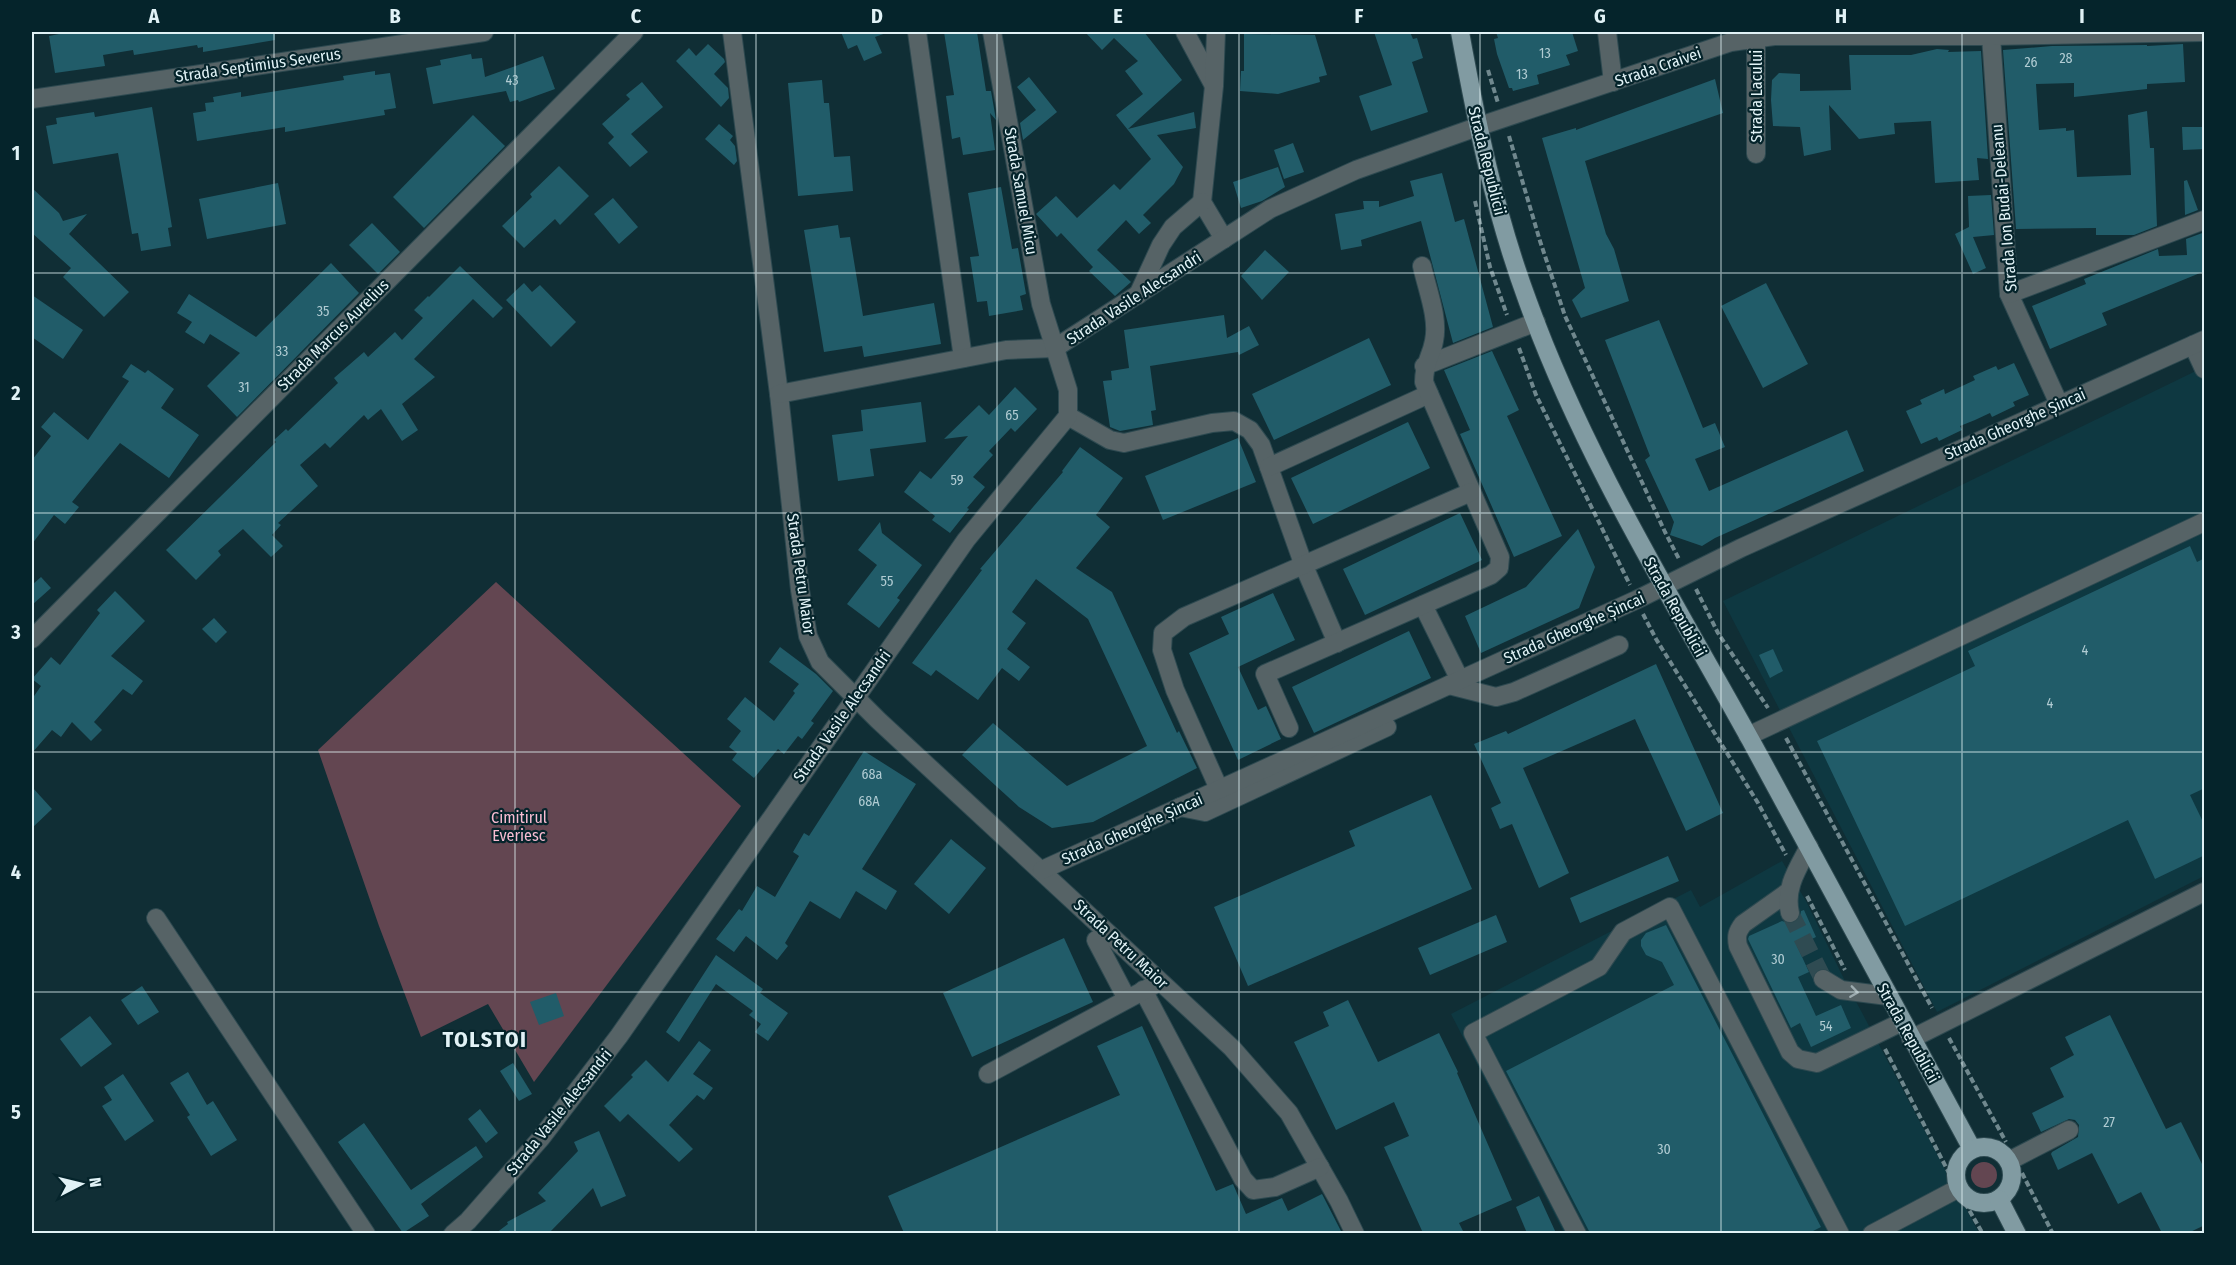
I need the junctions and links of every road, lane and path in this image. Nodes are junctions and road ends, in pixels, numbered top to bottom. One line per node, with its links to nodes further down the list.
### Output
1 (483, 32): 18 (street, Strada Septimius Severus)
2 (634, 32): 49 (street, Strada Marcus Aurelius)
3 (732, 32): 37 (street, Strada Petru Maior)
4 (917, 32): 34 (street)
5 (992, 32): 33 (street, Strada Samuel Micu)
6 (1185, 32): 17 (street)
7 (1216, 32): 17 (street)
8 (1460, 32): 20 (main road, Strada Republicii)
9 (1607, 32): 16 (street)
10 (2205, 32): 12 (street, Strada Craivei)
11 (1930, 34): 12 (street, Strada Craivei); 14 (street, Strada Craivei)
12 (1991, 36): 27 (street, Strada Ion Budai-Deleanu)
13 (1730, 37): 14 (street, Strada Craivei); 16 (street, Strada Craivei)
14 (1756, 38): 21 (street, Strada Lacului)
15 (1486, 65): 19 (path)
16 (1613, 82): 19 (street, Strada Craivei)
17 (1214, 86): 23 (street)
18 (32, 99)
19 (1503, 118): 20 (street, Strada Craivei); 45 (path)
20 (1477, 127): 25 (street, Strada Vasile Alecsandri); 30 (main road, Strada Republicii)
21 (1756, 154)
22 (1473, 191): 29 (path)
23 (1202, 202): 25 (street); 28 (street)
24 (2205, 220): 27 (street)
25 (1224, 239): 28 (street, Strada Vasile Alecsandri)
26 (1422, 266): 35 (street)
27 (2009, 294): 39 (street, Strada Ion Budai-Deleanu)
28 (1138, 295): 33 (street, Strada Vasile Alecsandri)
29 (1509, 321)
30 (1536, 322): 35 (street); 46 (main road, Strada Republicii)
31 (1517, 342): 47 (path)
32 (2199, 342): 36 (street); 39 (street, Strada Gheorghe Șincai)
33 (1055, 348): 34 (street); 40 (street, Strada Vasile Alecsandri)
34 (963, 358): 37 (street)
35 (1424, 366): 38 (street)
36 (2205, 369)
37 (780, 394): 53 (street, Strada Petru Maior)
38 (1429, 394): 41 (street); 42 (street)
39 (2059, 404): 45 (street, Strada Gheorghe Șincai)
40 (1068, 416): 41 (street); 53 (street, Strada Vasile Alecsandri)
41 (1269, 467): 44 (street)
42 (1471, 492): 44 (street); 48 (street)
43 (2205, 522): 54 (street)
44 (1304, 566): 50 (street); 57 (street)
45 (1688, 575): 46 (street, Strada Gheorghe Șincai); 54 (path)
46 (1665, 587): 47 (street, Strada Gheorghe Șincai); 56 (main road, Strada Republicii)
47 (1636, 600): 52 (street, Strada Gheorghe Șincai); 61 (path)
48 (1423, 605): 50 (street); 52 (street)
49 (32, 639)
50 (1337, 643): 55 (street)
51 (1619, 645): 52 (street)
52 (1458, 685): 57 (street, Strada Gheorghe Șincai); 58 (street)
53 (855, 697): 60 (street, Strada Petru Maior); 84 (street, Strada Vasile Alecsandri)
54 (1777, 722): 56 (street); 73 (path)
55 (1289, 728)
56 (1748, 736): 59 (main road, Strada Republicii)
57 (1219, 789): 58 (street, Strada Gheorghe Șincai)
58 (1180, 807): 60 (street, Strada Gheorghe Șincai)
59 (1809, 847): 61 (street); 71 (main road, Strada Republicii)
60 (1042, 870): 68 (street, Strada Petru Maior)
61 (1795, 872): 62 (street); 69 (path)
62 (1788, 892): 64 (street); 74 (street)
63 (2205, 892): 73 (street)
64 (1790, 913)
65 (156, 918): 83 (street)
66 (1096, 940): 70 (street)
67 (1823, 979): 69 (street, one-way to 69)
68 (1160, 981): 70 (street); 80 (street, Strada Petru Maior)
69 (1856, 992): 71 (street)
70 (1135, 995): 76 (street); 80 (street)
71 (1888, 996): 72 (main road, Strada Republicii)
72 (1902, 1022): 74 (street); 75 (main road, Strada Republicii)
73 (1941, 1025): 75 (street); 79 (path)
74 (1878, 1034): 81 (path)
75 (1911, 1039): 78 (main road, Strada Republicii)
76 (987, 1074)
77 (2068, 1130): 79 (street)
78 (1972, 1149): 79 (main road); 81 (main road)
79 (2012, 1160): 82 (main road); 91 (path)
80 (1320, 1167): 85 (street, Strada Petru Maior)
81 (1958, 1188): 82 (main road); 88 (street); 89 (path)
82 (1999, 1199): 90 (main road)
83 (366, 1233)
84 (453, 1233)
85 (1355, 1233)
86 (1577, 1233): 87 (street)
87 (1840, 1233)
88 (1872, 1233)
89 (1983, 1233)
90 (2017, 1233)
91 (2053, 1233)

